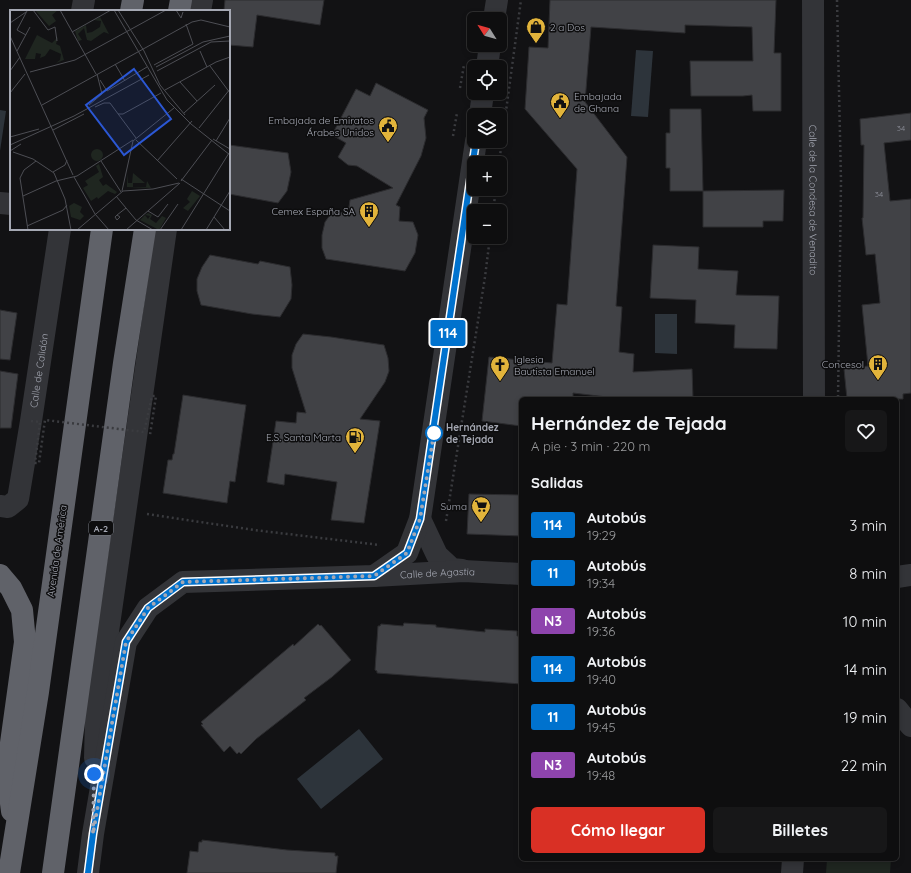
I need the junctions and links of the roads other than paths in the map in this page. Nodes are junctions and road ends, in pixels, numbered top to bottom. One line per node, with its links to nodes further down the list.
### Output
1 (84, 0): 7 (street)
2 (133, 0): 8 (highway)
3 (181, 0): 9 (highway)
4 (202, 0): 10 (street)
5 (497, 0): 11 (street)
6 (813, 0): 19 (street, Calle de la Condesa de Venadito)
7 (82, 10)
8 (131, 10)
9 (179, 10)
10 (200, 10)
11 (495, 12)
12 (475, 148): 21 (street)
13 (0, 203): 14 (street)
14 (10, 204)
15 (60, 230): 20 (street, Calle de Calidón)
16 (102, 230): 30 (highway, Avenida de América)
17 (145, 230): 34 (highway, A-2)
18 (166, 230): 31 (street)
19 (814, 397)
20 (4, 506)
21 (420, 519): 22 (street); 26 (street)
22 (464, 571): 23 (street, Calle de Agastia); 26 (street, Calle de Agastia)
23 (519, 574)
24 (0, 575): 30 (highway)
25 (911, 575): 27 (street)
26 (374, 576): 31 (street, Calle de Agastia)
27 (899, 577)
28 (899, 711): 29 (street)
29 (911, 726)
30 (15, 834): 33 (highway, Avenida de América)
31 (93, 834): 35 (street)
32 (793, 861): 36 (street)
33 (8, 873)
34 (53, 873)
35 (88, 873)
36 (792, 873)

